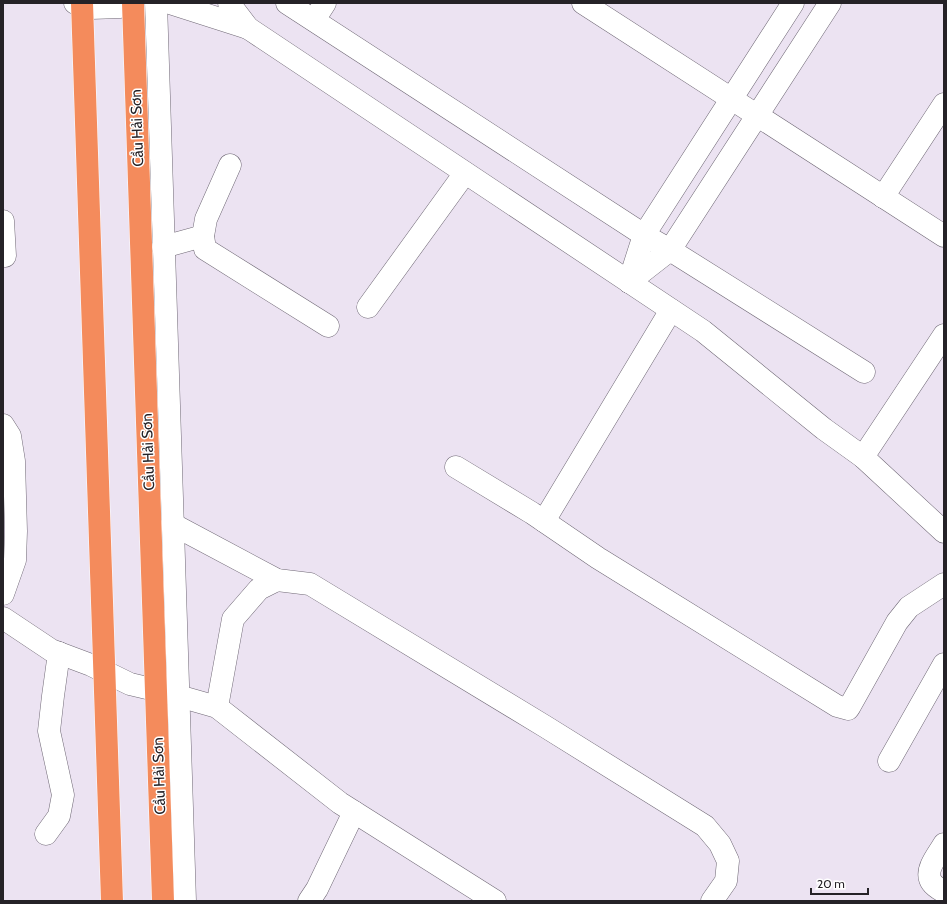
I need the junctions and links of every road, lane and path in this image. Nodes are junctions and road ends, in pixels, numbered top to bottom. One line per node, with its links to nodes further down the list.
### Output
1 (75, 3): 3 (street)
2 (82, 3): 51 (highway, bridge)
3 (131, 3): 52 (highway, Cầu Hải Sơn, bridge)
4 (156, 3): 23 (street)
5 (170, 3): 12 (street)
6 (229, 3): 12 (street)
7 (286, 3): 11 (street)
8 (583, 3): 13 (street)
9 (794, 3): 13 (street)
10 (830, 3): 15 (street)
11 (319, 12): 20 (street)
12 (248, 28): 17 (street)
13 (732, 99): 15 (street); 20 (street)
14 (944, 104): 18 (street)
15 (757, 115): 18 (street); 24 (street)
16 (230, 165): 21 (street)
17 (465, 173): 26 (street); 27 (street)
18 (883, 197): 22 (street)
19 (3, 221): 25 (street)
20 (644, 235): 24 (street); 26 (street)
21 (203, 236): 23 (street); 29 (street)
22 (944, 236)
23 (164, 247): 36 (street)
24 (670, 250): 26 (street); 31 (street)
25 (5, 256)
26 (629, 282): 28 (street)
27 (368, 307)
28 (671, 310): 33 (street); 35 (street)
29 (328, 326)
30 (944, 335): 33 (street)
31 (864, 372)
32 (3, 425): 40 (street)
33 (863, 457): 37 (street)
34 (456, 467): 35 (street)
35 (544, 521): 39 (street)
36 (172, 524): 38 (street); 44 (street)
37 (944, 532)
38 (277, 580): 45 (street); 56 (street)
39 (944, 584)
40 (3, 594)
41 (3, 618): 42 (street)
42 (59, 653): 44 (street); 48 (street)
43 (944, 664): 46 (street)
44 (178, 695): 45 (street); 53 (street)
45 (217, 707): 47 (street)
46 (889, 761)
47 (354, 812): 54 (street); 55 (street)
48 (46, 834)
49 (944, 844): 50 (street)
50 (944, 892)
51 (112, 901)
52 (163, 901)
53 (185, 901)
54 (309, 901)
55 (495, 901)
56 (712, 901)

